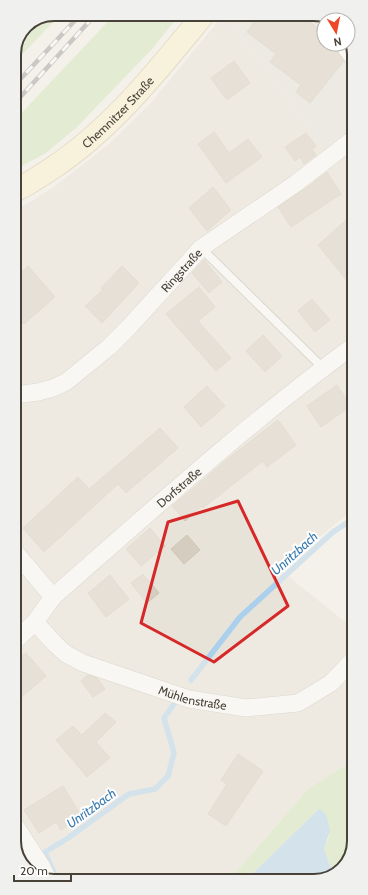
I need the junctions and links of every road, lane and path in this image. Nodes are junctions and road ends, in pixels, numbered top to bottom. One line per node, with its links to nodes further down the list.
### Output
1 (198, 21): 3 (main road, Chemnitzer Straße)
2 (347, 144): 4 (street, Ringstraße)
3 (21, 187)
4 (201, 248): 6 (lane); 7 (street, Ringstraße)
5 (347, 350): 6 (street, Dorfstraße)
6 (322, 368): 9 (street, Dorfstraße)
7 (21, 394)
8 (21, 559): 9 (street)
9 (53, 597): 10 (street, Dorfstraße)
10 (36, 622): 11 (street, Dorfstraße); 12 (street, Mühlenstraße)
11 (21, 636)
12 (347, 667)
13 (21, 834): 14 (street)
14 (44, 872)

